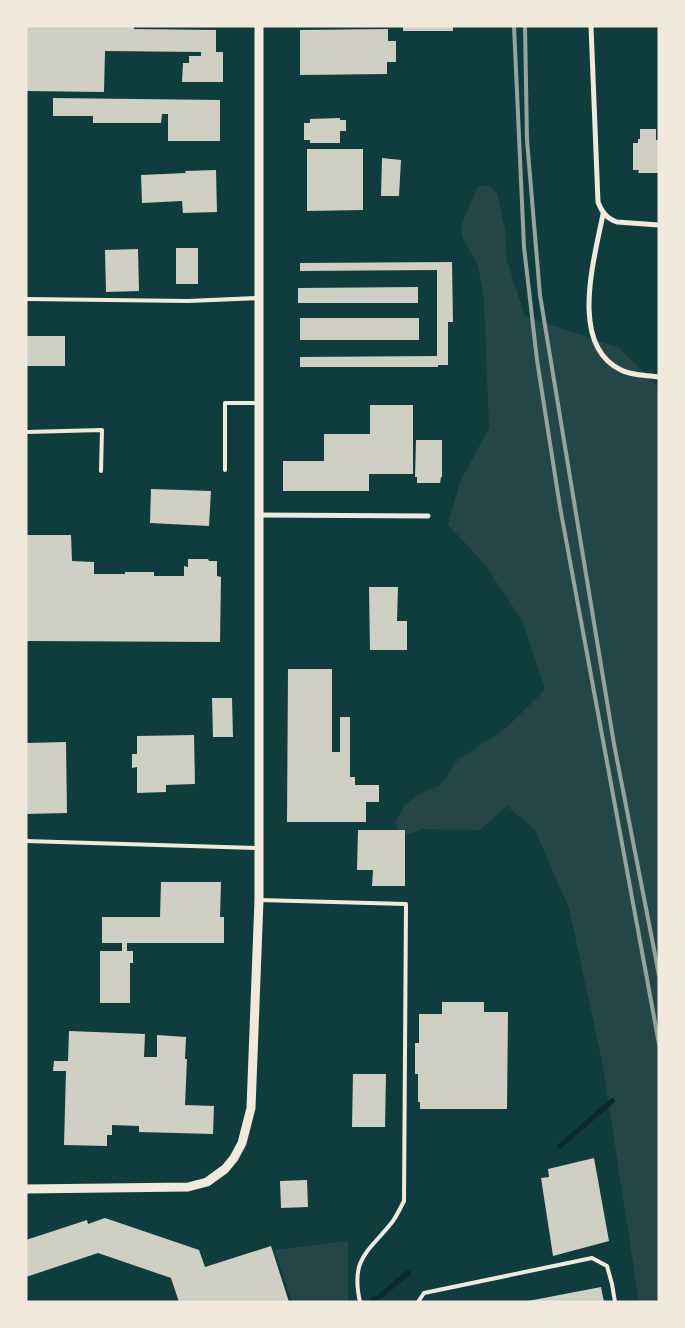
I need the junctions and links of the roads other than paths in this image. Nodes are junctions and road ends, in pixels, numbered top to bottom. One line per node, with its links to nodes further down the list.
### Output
1 (259, 26): 5 (street)
2 (591, 26): 3 (street)
3 (603, 214): 4 (street); 7 (street)
4 (659, 225)
5 (259, 298): 6 (lane); 8 (street)
6 (26, 299)
7 (659, 377)
8 (260, 402): 10 (lane); 12 (street)
9 (26, 432): 11 (lane)
10 (225, 470)
11 (101, 471)
12 (260, 515): 13 (street); 15 (street)
13 (428, 516)
14 (26, 841): 15 (lane)
15 (259, 848): 16 (street)
16 (259, 900): 17 (street); 18 (lane)
17 (26, 1189)
18 (360, 1302)
19 (418, 1302): 20 (lane)
20 (615, 1302)

